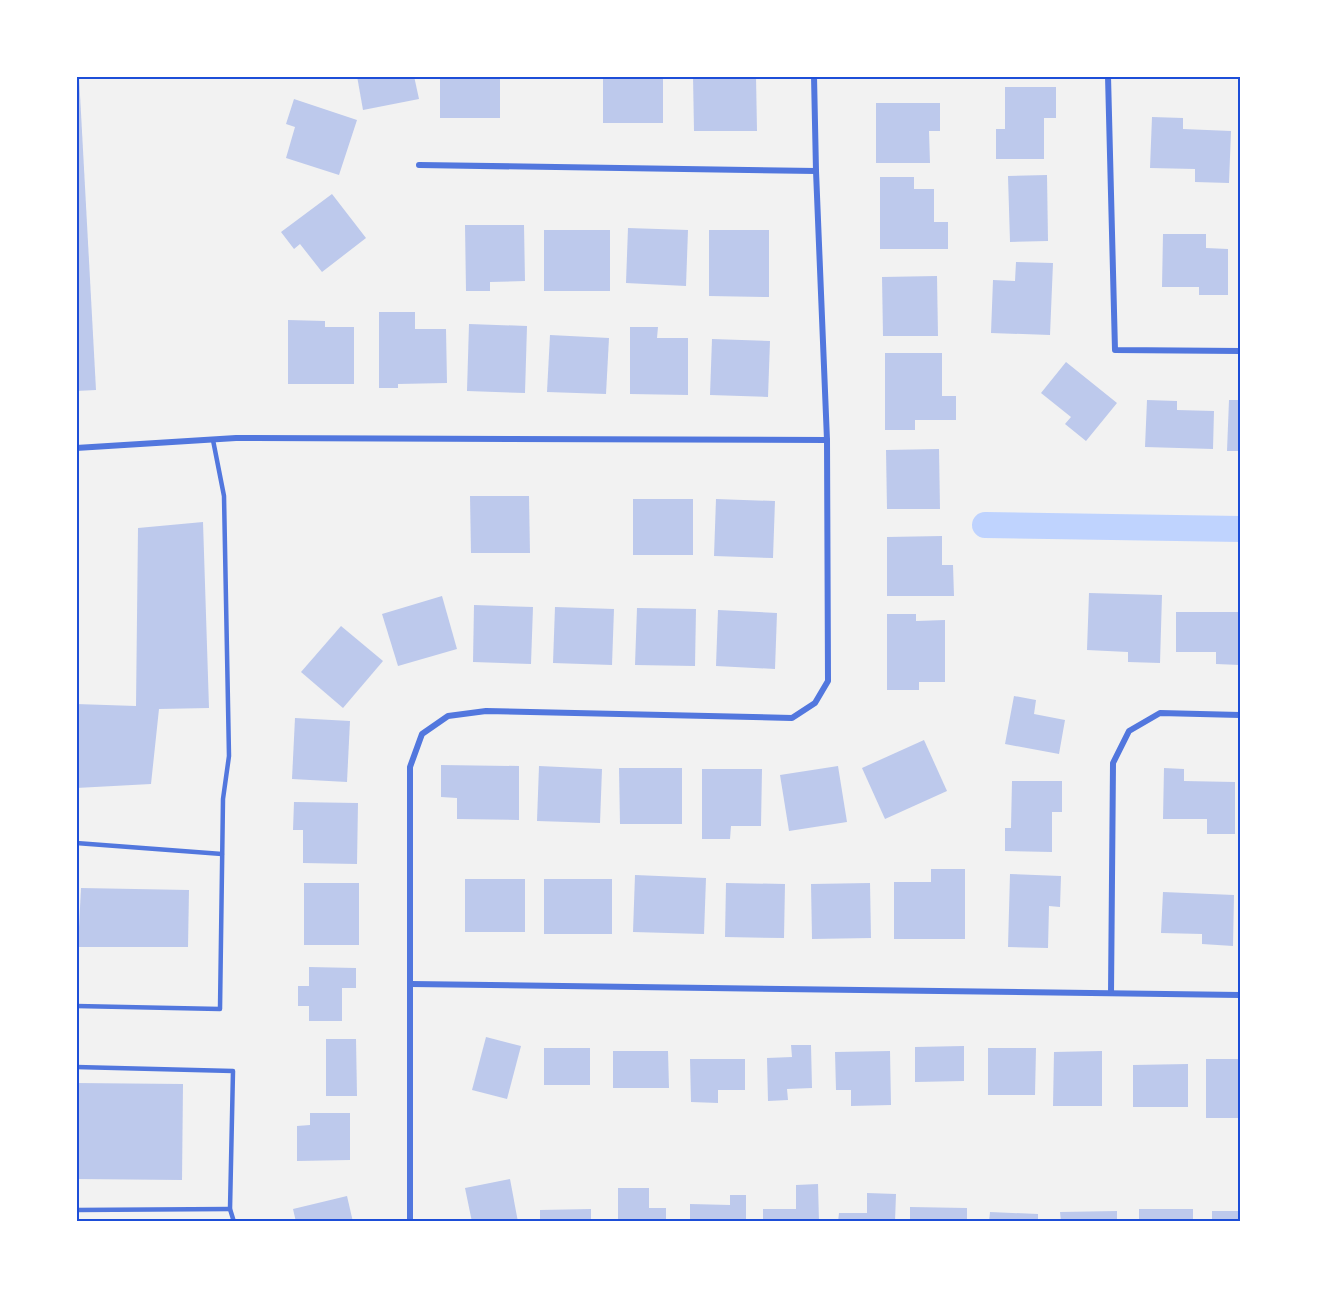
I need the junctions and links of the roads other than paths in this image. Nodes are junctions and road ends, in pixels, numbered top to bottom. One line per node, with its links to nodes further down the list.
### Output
1 (814, 76): 4 (street)
2 (1108, 76): 5 (street)
3 (419, 165): 4 (street)
4 (816, 171): 7 (street)
5 (1240, 351)
6 (213, 440): 7 (street); 8 (street); 11 (lane)
7 (827, 440): 12 (street)
8 (76, 448)
9 (1240, 715): 13 (street)
10 (76, 843): 11 (lane)
11 (222, 854): 15 (lane)
12 (411, 984): 13 (street); 20 (street)
13 (1112, 993): 14 (street)
14 (1240, 995)
15 (76, 1006)
16 (76, 1066): 17 (lane)
17 (230, 1209): 18 (lane); 19 (lane)
18 (76, 1210)
19 (234, 1221)
20 (410, 1221)

